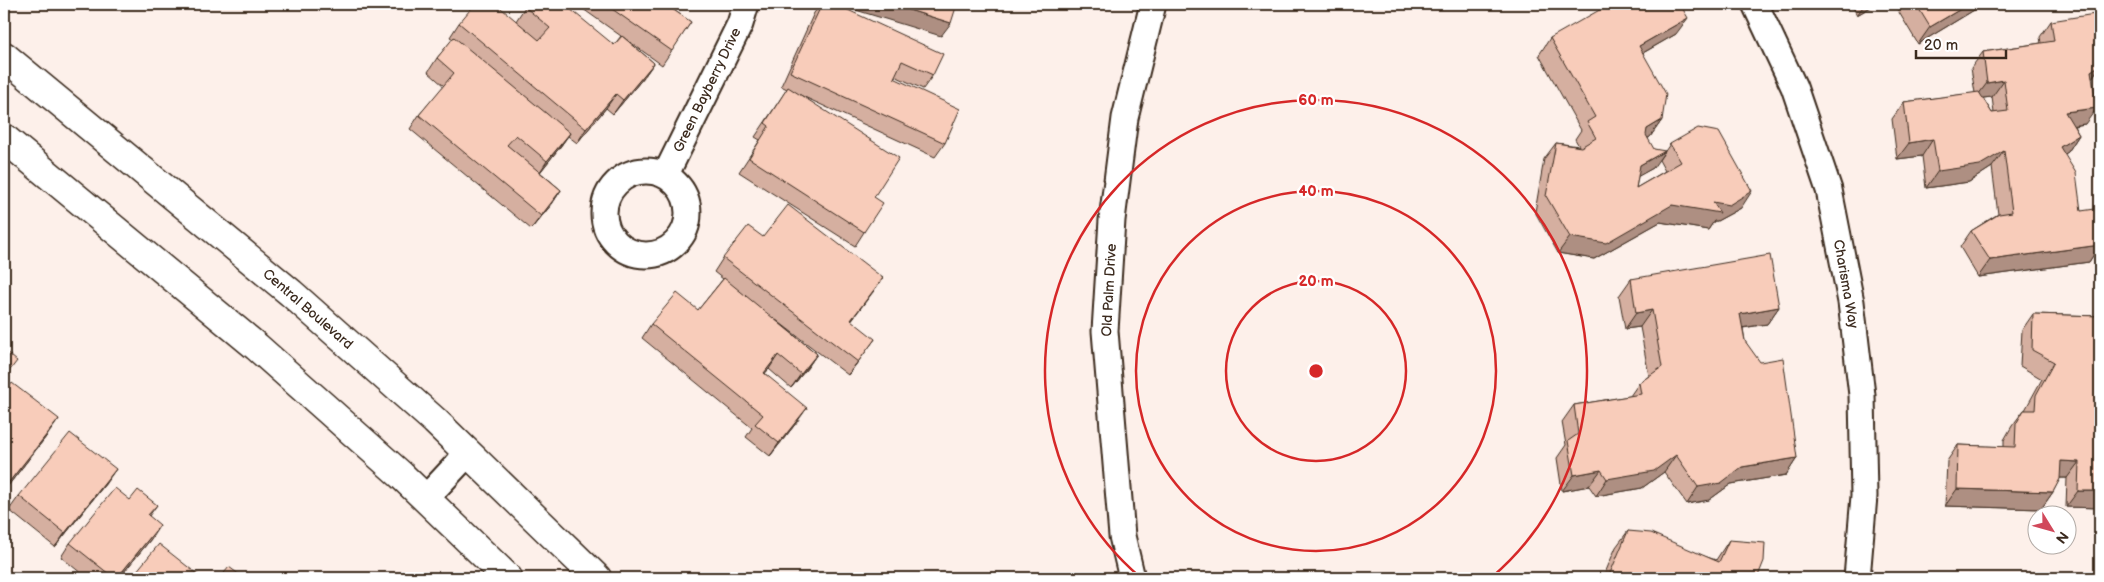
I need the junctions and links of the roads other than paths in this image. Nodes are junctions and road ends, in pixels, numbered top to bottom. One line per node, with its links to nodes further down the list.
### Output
1 (746, 4): 6 (street, Green Bayberry Drive)
2 (1153, 4): 11 (street, Old Palm Drive)
3 (1755, 4): 12 (street, Charisma Way)
4 (4, 56): 7 (street, Central Boulevard)
5 (4, 138): 8 (street)
6 (666, 174)
7 (468, 453): 8 (street); 10 (street, Central Boulevard)
8 (425, 499): 9 (street)
9 (508, 578)
10 (597, 578)
11 (1132, 578)
12 (1857, 578)

